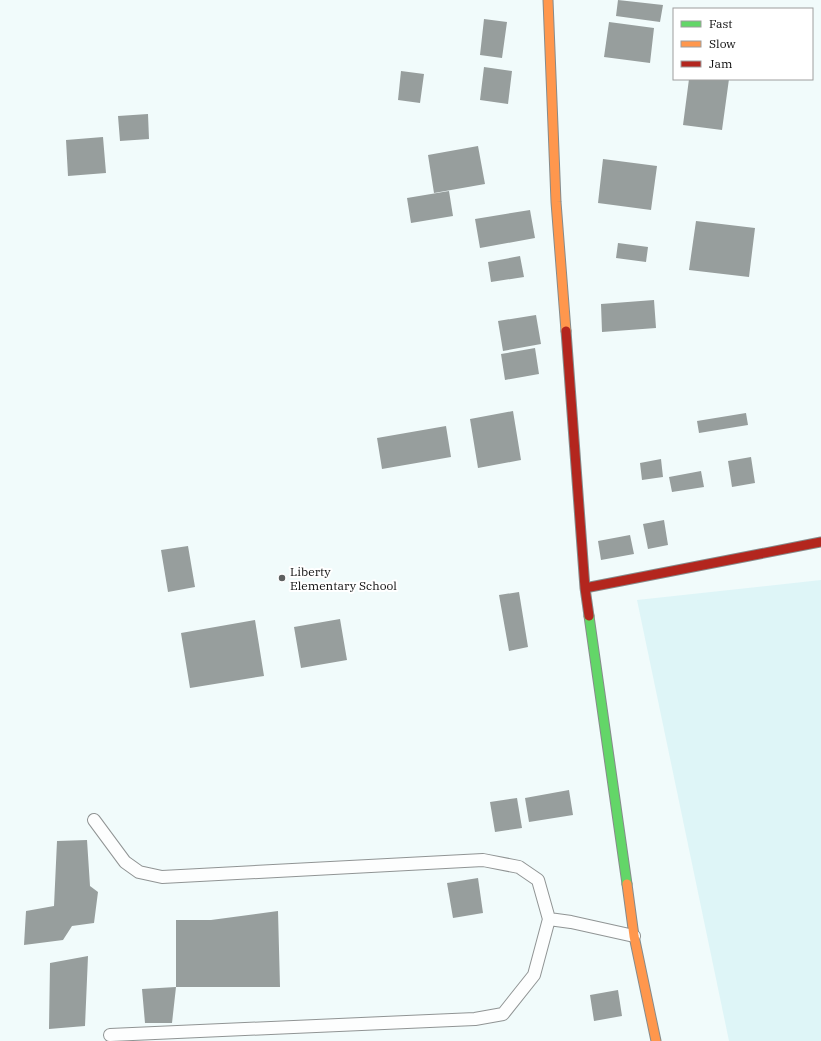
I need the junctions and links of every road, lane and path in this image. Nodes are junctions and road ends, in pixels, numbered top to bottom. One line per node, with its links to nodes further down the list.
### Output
1 (548, 0): 3 (street)
2 (821, 542): 3 (street)
3 (585, 588): 6 (street)
4 (94, 820): 5 (lane)
5 (549, 919): 6 (lane); 7 (lane)
6 (634, 936): 8 (street)
7 (110, 1035)
8 (656, 1041)

